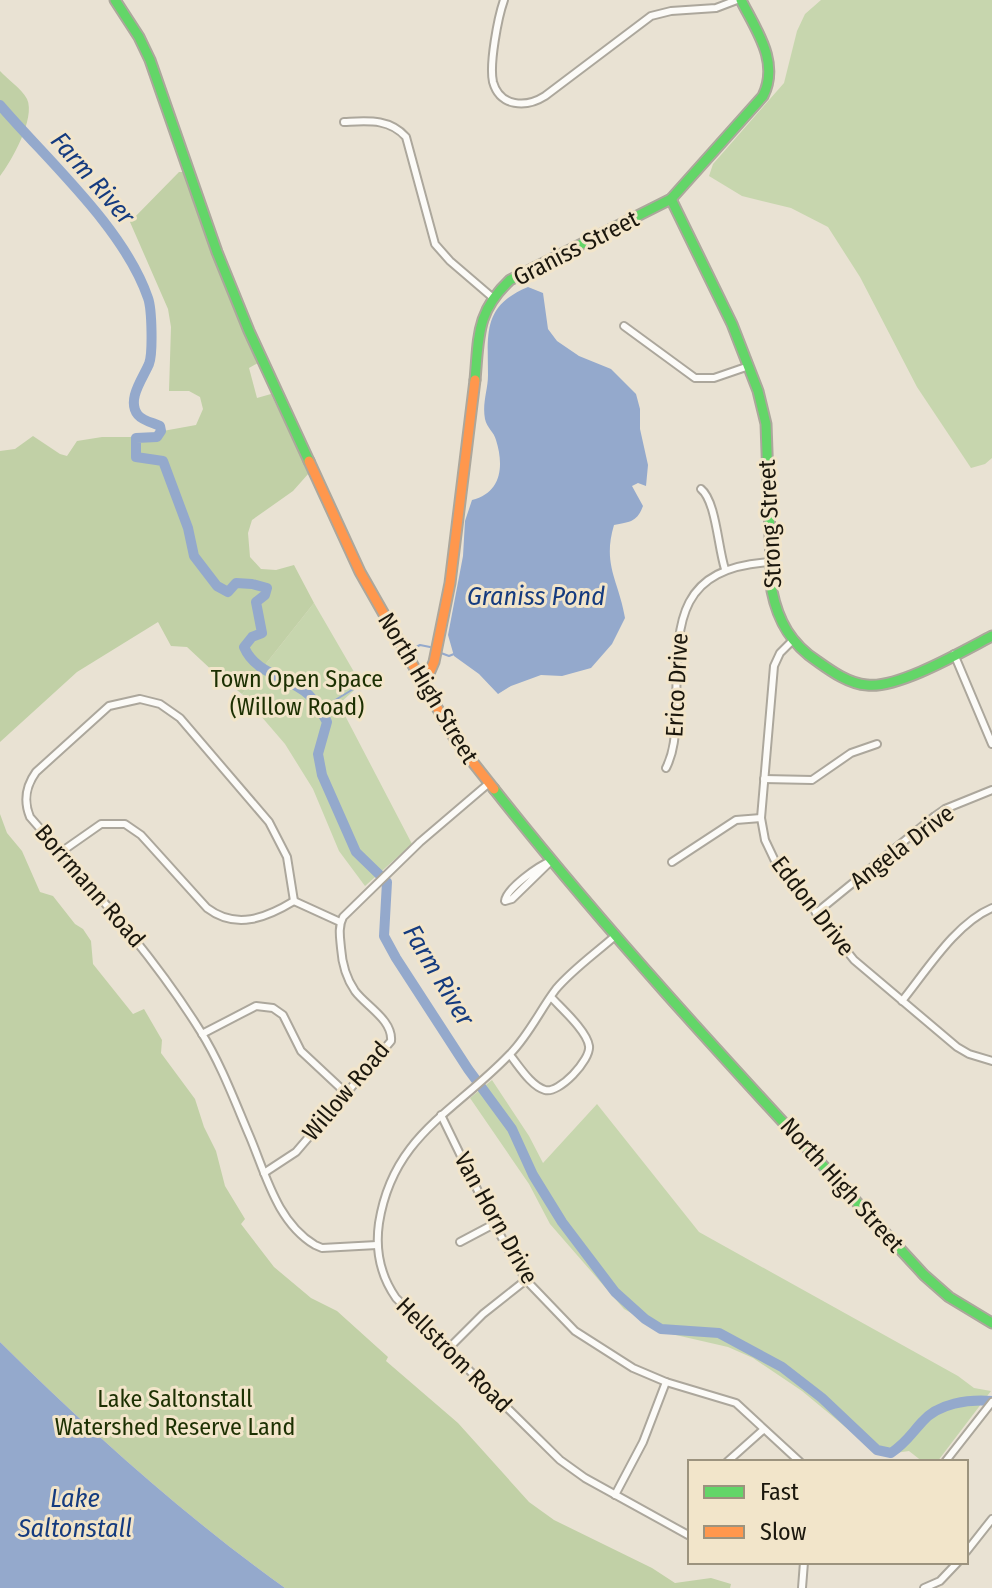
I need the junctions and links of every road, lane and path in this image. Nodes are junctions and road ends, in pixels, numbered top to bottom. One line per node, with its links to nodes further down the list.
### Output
1 (115, 0): 15 (main road, North High Street)
2 (504, 0): 3 (street)
3 (739, 0): 5 (main road, Graniss Street)
4 (344, 122): 6 (street)
5 (671, 199): 6 (main road, Graniss Street); 8 (main road, Strong Street)
6 (492, 297): 15 (main road, Graniss Street)
7 (624, 326): 8 (street)
8 (749, 366): 10 (main road, Strong Street)
9 (701, 489): 11 (street)
10 (771, 562): 11 (street); 13 (main road, Strong Street)
11 (725, 569): 18 (street, Erico Drive)
12 (992, 636): 14 (main road, Strong Street)
13 (792, 641): 14 (main road, Strong Street); 19 (street, Eddon Drive)
14 (954, 654): 17 (street)
15 (424, 685): 20 (main road, North High Street)
16 (877, 744): 19 (street)
17 (992, 744)
18 (666, 768)
19 (764, 779): 22 (street, Eddon Drive)
20 (488, 784): 24 (main road, North High Street); 29 (street)
21 (992, 790): 28 (street, Angela Drive)
22 (761, 818): 25 (street); 28 (street, Eddon Drive)
23 (61, 852): 26 (street); 26 (street, Borrmann Road); 33 (street, Borrmann Road)
24 (551, 861): 24 (street); 30 (main road, North High Street)
25 (672, 862)
26 (294, 901): 29 (street)
27 (992, 908): 32 (street)
28 (816, 913): 32 (street, Eddon Drive)
29 (340, 922): 36 (street, Willow Road)
30 (615, 936): 31 (street, Hellstrom Road); 43 (main road, North High Street)
31 (551, 997): 34 (street, Hellstrom Road); 34 (street)
32 (902, 1001): 35 (street, Eddon Drive)
33 (202, 1034): 36 (street); 38 (street, Borrmann Road)
34 (510, 1055): 37 (street, Hellstrom Road)
35 (992, 1061)
36 (347, 1094): 38 (street, Willow Road)
37 (441, 1115): 39 (street, Van Horn Drive); 41 (street, Hellstrom Road)
38 (264, 1173): 41 (street, Borrmann Road)
39 (494, 1224): 40 (street); 42 (street, Van Horn Drive)
40 (460, 1242)
41 (377, 1245): 44 (street, Hellstrom Road)
42 (526, 1280): 44 (street); 45 (street, Van Horn Drive)
43 (992, 1323)
44 (448, 1349): 51 (street, Hellstrom Road)
45 (666, 1382): 47 (street, Van Horn Drive); 51 (street)
46 (992, 1402): 50 (street)
47 (763, 1430): 48 (street); 49 (street, Van Horn Drive)
48 (729, 1460)
49 (798, 1460)
50 (947, 1460)
51 (615, 1495): 54 (street, Hellstrom Road)
52 (992, 1519): 53 (street)
53 (982, 1531): 55 (street); 56 (street)
54 (688, 1535)
55 (992, 1535)
56 (968, 1549)
57 (804, 1564): 60 (street)
58 (957, 1564): 59 (street)
59 (942, 1584): 61 (street)
60 (802, 1588)
61 (924, 1588)

